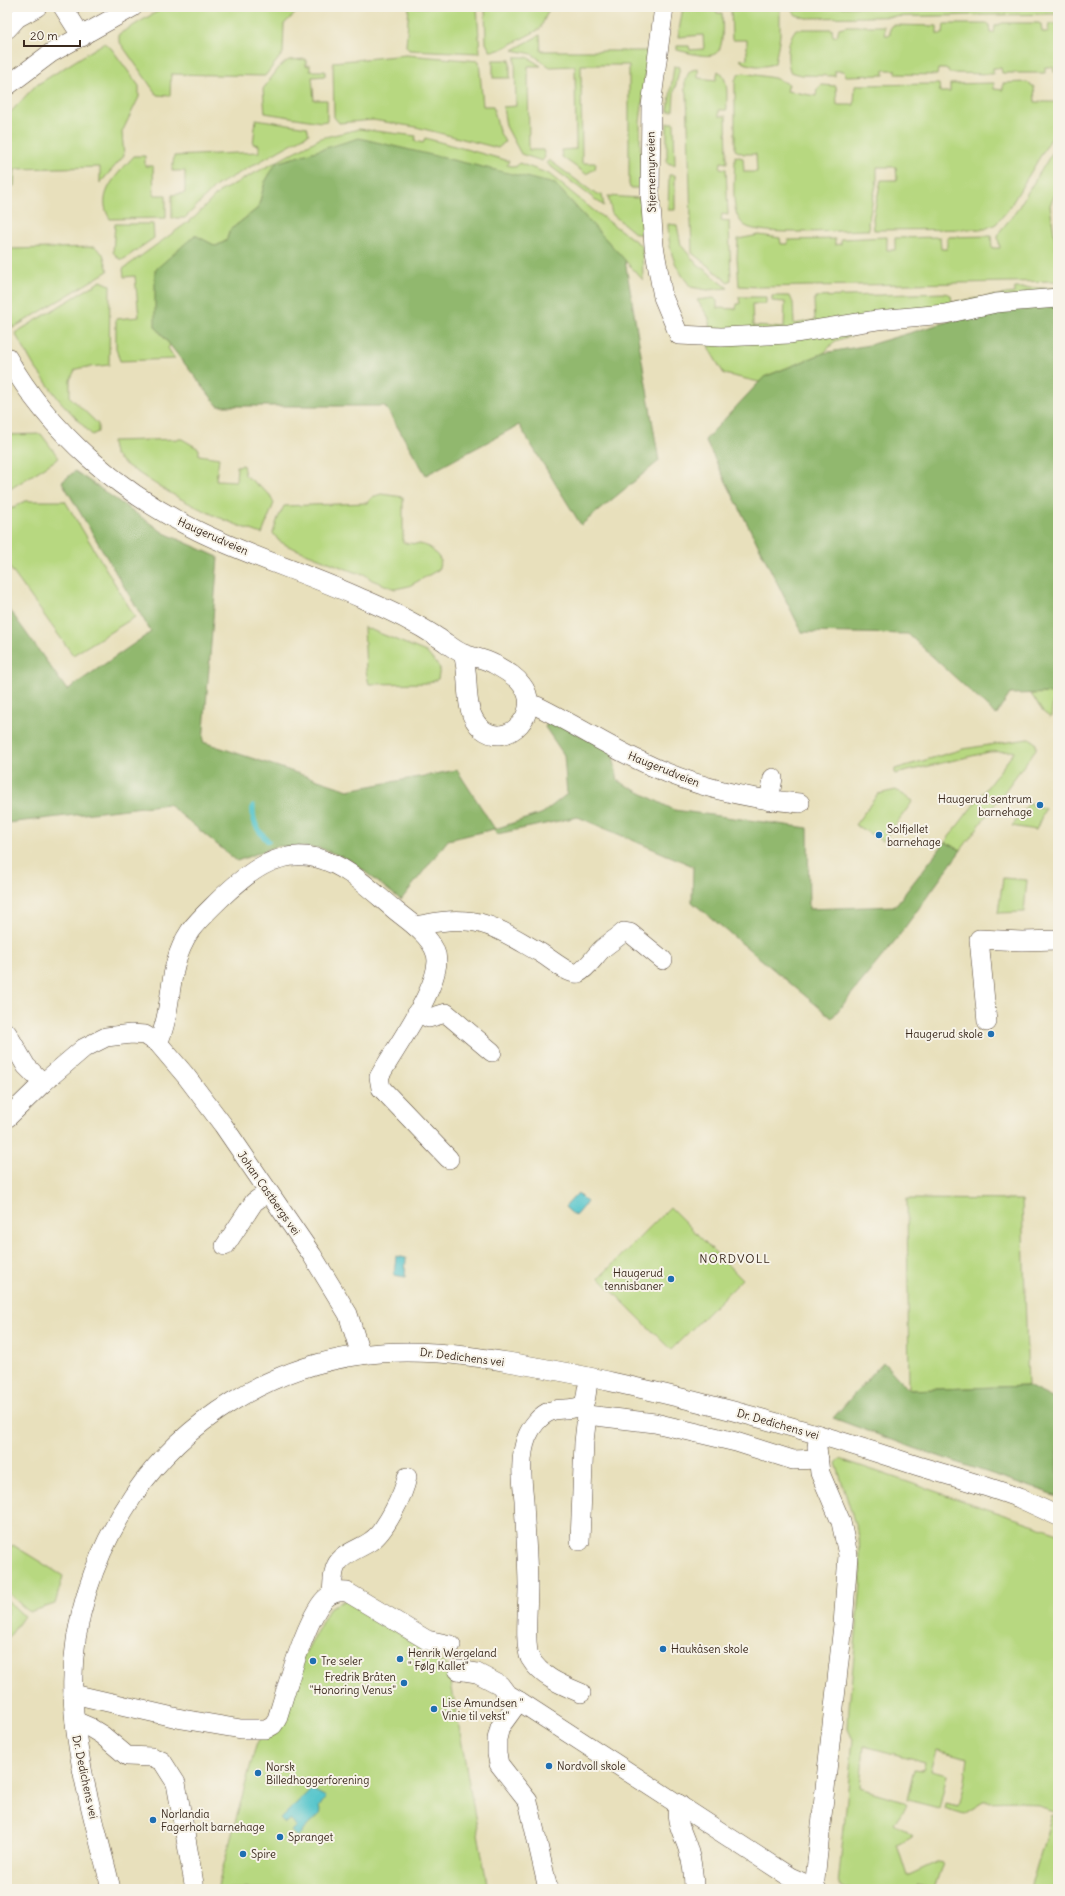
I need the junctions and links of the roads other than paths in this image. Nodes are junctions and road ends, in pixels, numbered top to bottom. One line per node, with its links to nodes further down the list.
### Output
1 (37, 7): 5 (street)
2 (63, 7): 6 (street)
3 (132, 7): 6 (street)
4 (664, 7): 8 (street, Stjernemyrveien)
5 (7, 29)
6 (82, 37): 7 (street)
7 (7, 86)
8 (1058, 298)
9 (7, 357): 10 (street, Haugerudveien)
10 (463, 654)
11 (537, 706): 13 (street, Haugerudveien)
12 (773, 778): 13 (street)
13 (769, 801): 14 (street, Haugerudveien)
14 (800, 803)
15 (415, 926): 17 (street); 18 (street); 21 (street)
16 (1058, 940): 19 (street)
17 (663, 960)
18 (417, 1012): 22 (street); 25 (street)
19 (987, 1022)
20 (7, 1033): 23 (street)
21 (158, 1043): 23 (street, Johan Castbergs vei); 26 (street, Johan Castbergs vei)
22 (492, 1052)
23 (42, 1083): 24 (street, Johan Castbergs vei)
24 (7, 1118)
25 (449, 1159)
26 (268, 1192): 27 (street); 28 (street, Johan Castbergs vei)
27 (225, 1246)
28 (361, 1355): 30 (street, Dr. Dedichens vei); 39 (street, Dr. Dedichens vei)
29 (585, 1403): 31 (street); 34 (street); 38 (street)
30 (819, 1435): 31 (street); 33 (street, Dr. Dedichens vei)
31 (819, 1459): 43 (street)
32 (407, 1477): 35 (street)
33 (1058, 1516)
34 (580, 1541)
35 (332, 1594): 36 (street); 39 (street)
36 (451, 1645)
37 (458, 1670): 40 (street)
38 (581, 1693)
39 (73, 1694): 41 (street, Dr. Dedichens vei)
40 (519, 1702): 42 (street); 46 (street)
41 (75, 1721): 44 (street, Dr. Dedichens vei); 45 (street)
42 (679, 1804): 43 (street); 47 (street)
43 (815, 1888)
44 (111, 1889)
45 (195, 1889)
46 (548, 1889)
47 (694, 1889)

